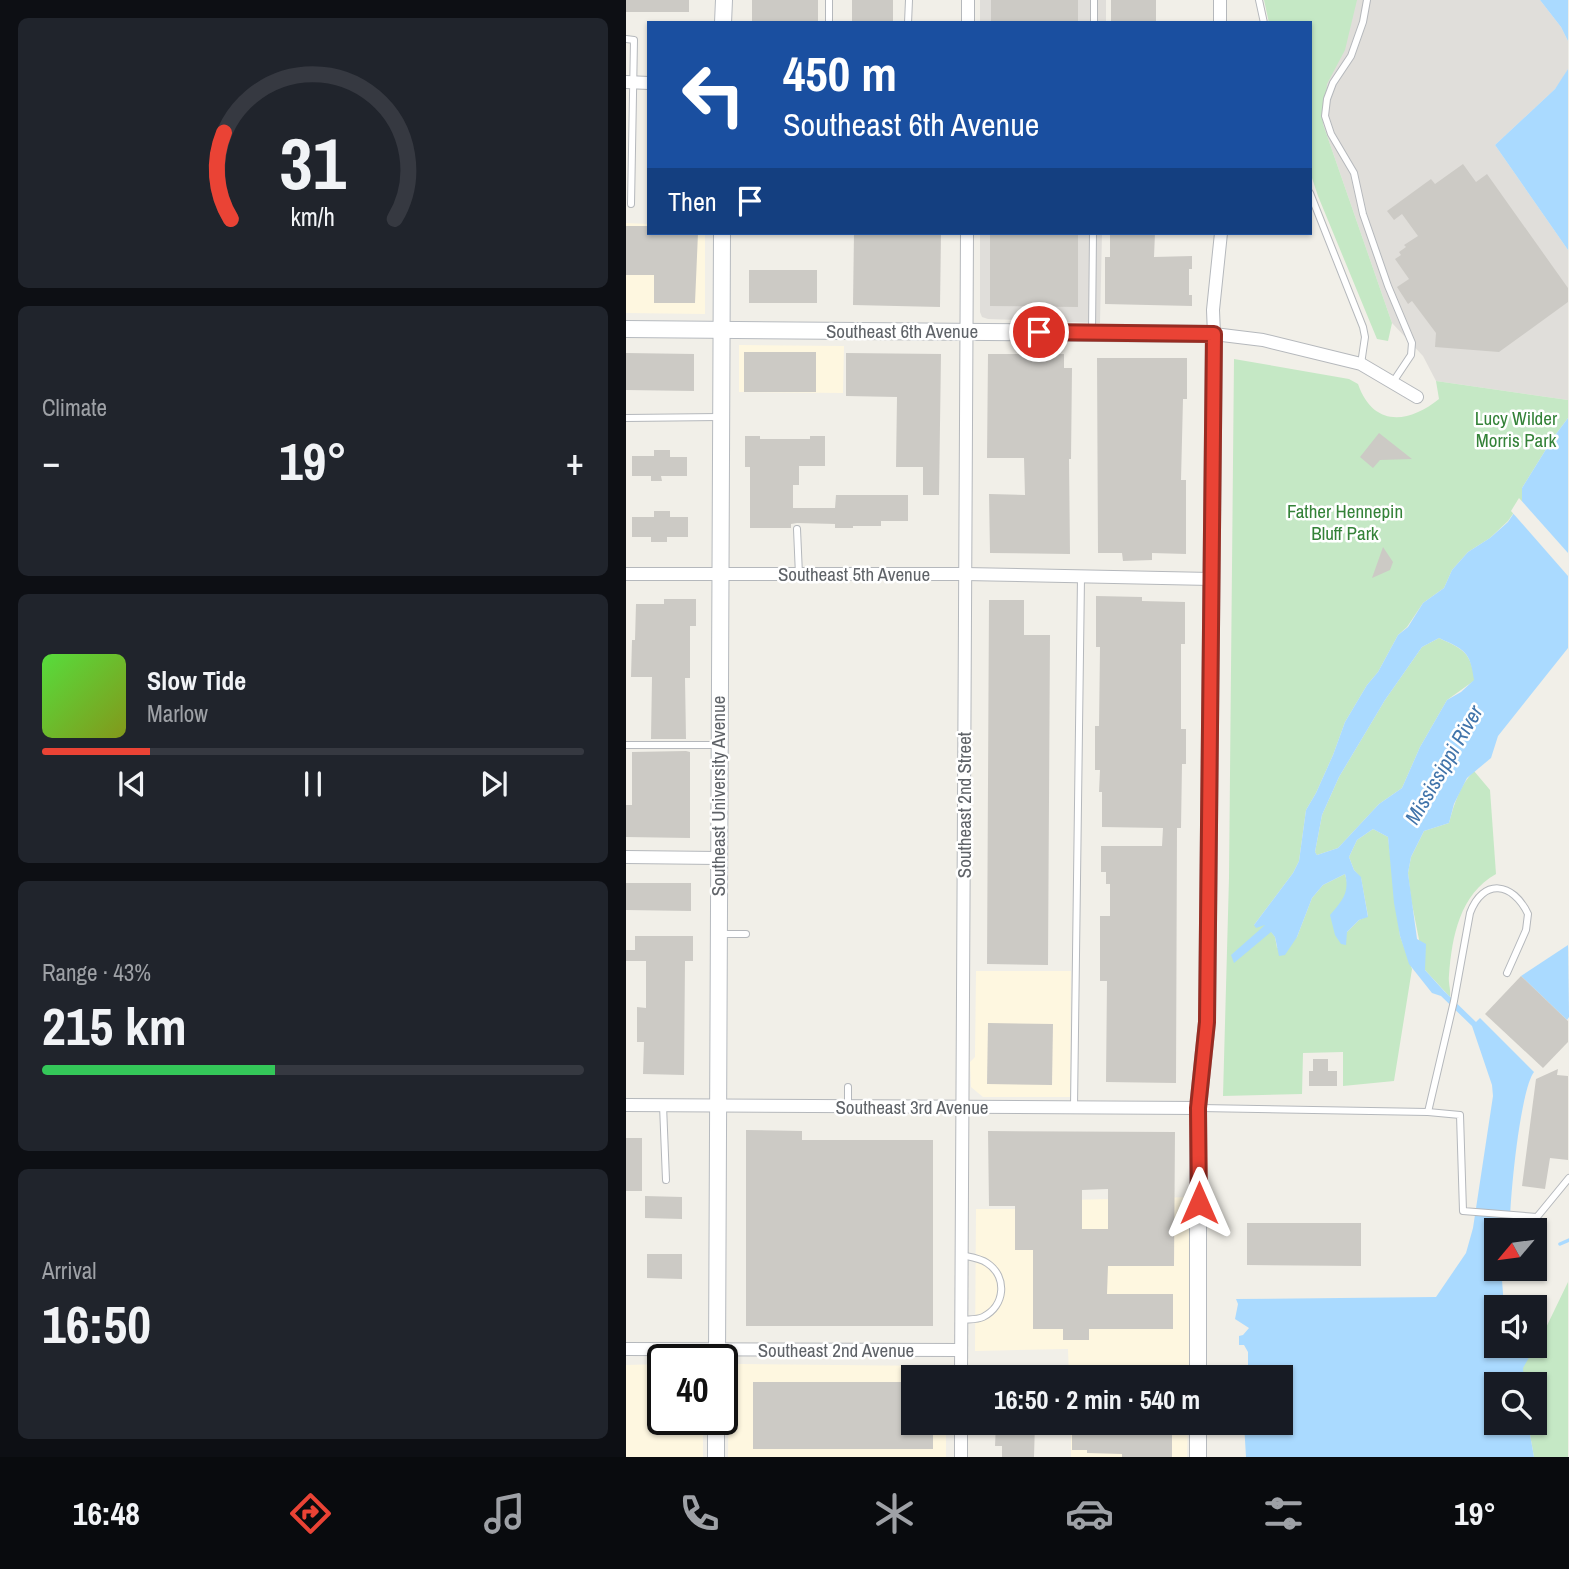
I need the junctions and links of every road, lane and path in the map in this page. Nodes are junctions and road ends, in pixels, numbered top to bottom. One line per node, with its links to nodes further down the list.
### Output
1 (724, 0): 9 (street)
2 (828, 0): 10 (lane)
3 (909, 0): 11 (lane)
4 (968, 0): 12 (street)
5 (1094, 0): 13 (lane)
6 (1220, 0): 14 (street)
7 (1258, 0): 15 (lane)
8 (1367, 0): 31 (lane)
9 (723, 21)
10 (829, 21)
11 (908, 21)
12 (968, 21)
13 (1094, 21)
14 (1220, 21)
15 (1263, 21)
16 (626, 39): 17 (lane)
17 (629, 82): 18 (street); 20 (lane)
18 (647, 83)
19 (1312, 198): 30 (lane)
20 (631, 204)
21 (722, 235): 26 (street, Southeast University Avenue)
22 (967, 235): 27 (street, Southeast 2nd Street)
23 (1093, 235): 28 (lane)
24 (1221, 235): 29 (street)
25 (626, 329): 26 (street, Southeast 6th Avenue)
26 (721, 331): 27 (street, Southeast 6th Avenue); 34 (street, Southeast University Avenue)
27 (967, 332): 28 (street, Southeast 6th Avenue); 38 (street, Southeast 2nd Street)
28 (1092, 332): 29 (street, Southeast 6th Avenue)
29 (1214, 334): 30 (street, Southeast 6th Avenue); 42 (street)
30 (1361, 363): 31 (street, Southeast 6th Avenue)
31 (1393, 382): 32 (street, Southeast 6th Avenue)
32 (1418, 397)
33 (626, 418): 34 (lane)
34 (721, 418): 39 (street, Southeast University Avenue)
35 (797, 529): 40 (lane)
36 (626, 569): 37 (lane)
37 (626, 574): 39 (street, Southeast 5th Avenue)
38 (965, 574): 40 (street, Southeast 5th Avenue); 41 (street, Southeast 5th Avenue); 54 (street, Southeast 2nd Street)
39 (719, 575): 40 (street, Southeast 5th Avenue); 44 (street, Southeast University Avenue)
40 (799, 575)
41 (1081, 576): 42 (street, Southeast 5th Avenue); 55 (lane)
42 (1211, 579): 57 (street)
43 (626, 745): 44 (lane)
44 (718, 745): 46 (street, Southeast University Avenue)
45 (626, 858): 46 (street)
46 (718, 858): 47 (street, Southeast University Avenue)
47 (718, 934): 48 (lane); 53 (street, Southeast University Avenue)
48 (746, 934)
49 (1507, 973): 58 (lane)
50 (848, 1087): 56 (lane)
51 (626, 1105): 52 (street, Southeast 3rd Avenue)
52 (663, 1105): 53 (street, Southeast 3rd Avenue); 60 (lane)
53 (717, 1106): 56 (street, Southeast 3rd Avenue); 63 (street, Southeast University Avenue)
54 (962, 1107): 55 (street, Southeast 3rd Avenue); 56 (street, Southeast 3rd Avenue); 61 (street, Southeast 2nd Street)
55 (1074, 1107): 57 (street, Southeast 3rd Avenue)
56 (848, 1108)
57 (1198, 1108): 58 (lane); 69 (street)
58 (1428, 1112): 59 (lane)
59 (1569, 1178)
60 (666, 1180)
61 (961, 1255): 62 (street, Southeast 2nd Street); 62 (lane)
62 (961, 1320): 66 (street, Southeast 2nd Street)
63 (716, 1344)
64 (626, 1349): 65 (street, Southeast 2nd Avenue)
65 (647, 1350)
66 (961, 1350): 67 (street, Southeast 2nd Avenue); 68 (street, Southeast 2nd Street)
67 (738, 1354)
68 (961, 1365)
69 (1198, 1365)
70 (716, 1435): 73 (street)
71 (961, 1435): 74 (street)
72 (1198, 1435): 75 (street)
73 (716, 1457)
74 (961, 1457)
75 (1198, 1457)

